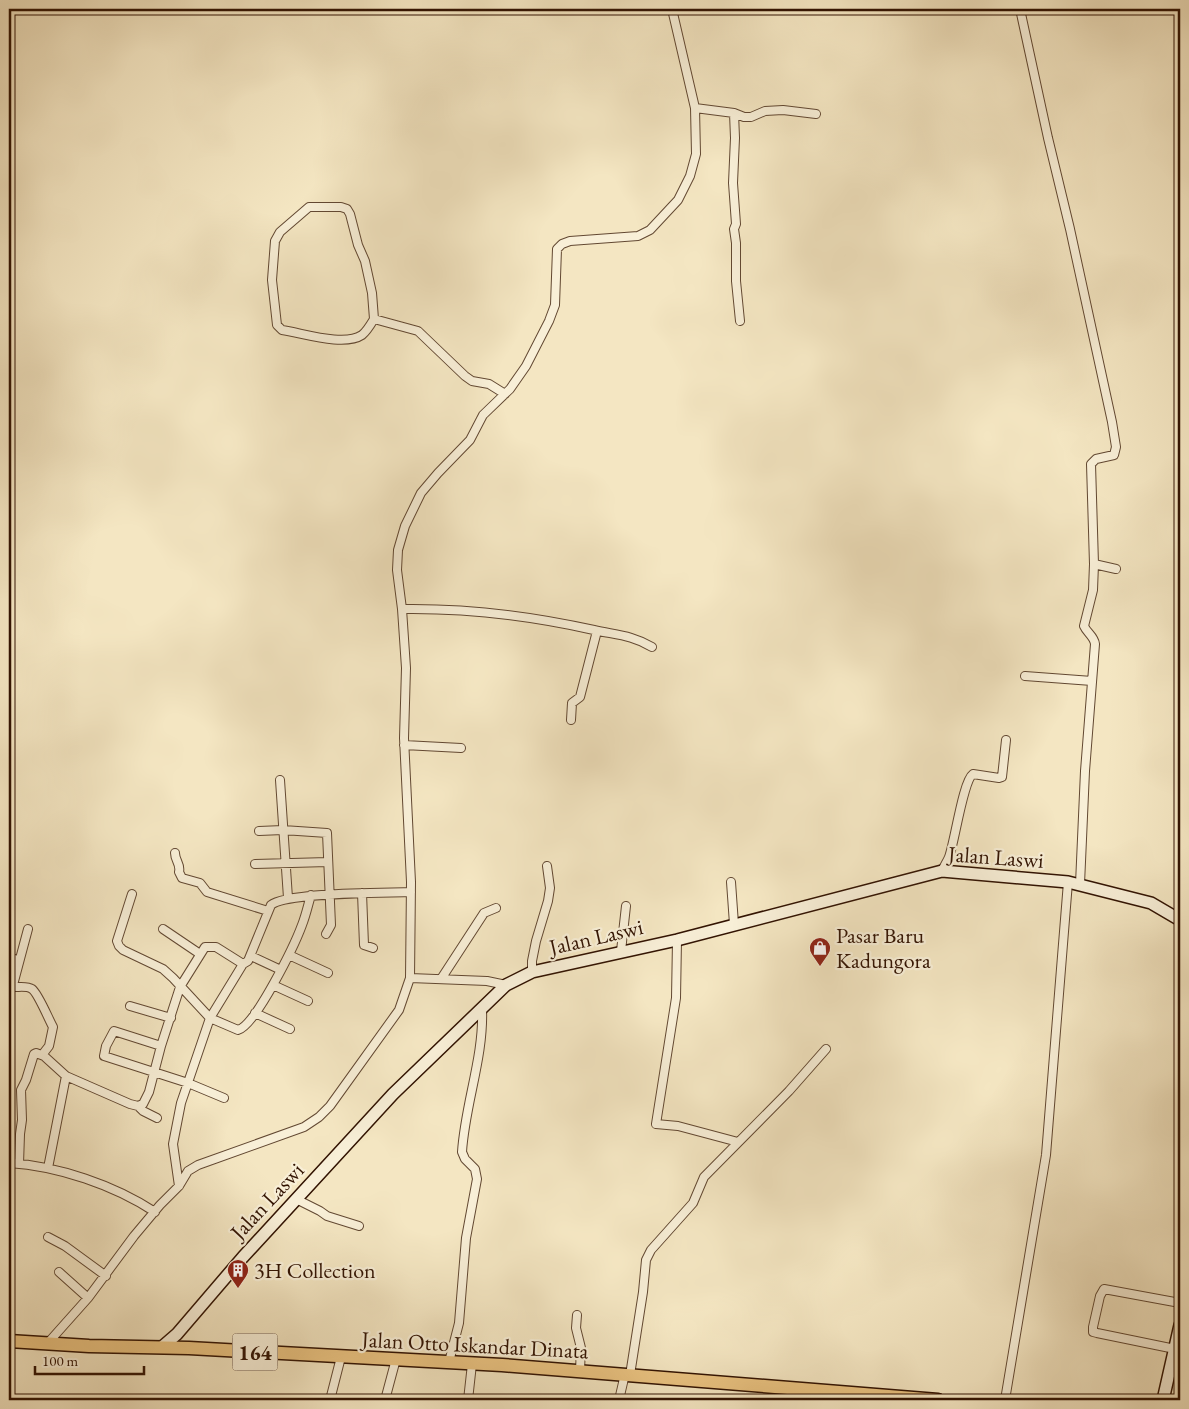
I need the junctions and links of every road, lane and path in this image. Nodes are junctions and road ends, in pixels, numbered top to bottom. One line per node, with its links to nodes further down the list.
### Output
1 (672, 9): 3 (street)
2 (1020, 9): 9 (street)
3 (694, 108): 4 (street); 8 (street)
4 (734, 113): 5 (street); 7 (street)
5 (816, 114)
6 (374, 319): 6 (street); 8 (street)
7 (740, 321)
8 (505, 394): 11 (street)
9 (1094, 564): 10 (street); 15 (street)
10 (1116, 569)
11 (402, 609): 12 (street); 18 (street)
12 (597, 631): 13 (street); 16 (street)
13 (652, 647)
14 (1025, 676): 15 (street)
15 (1092, 681): 30 (street)
16 (571, 720)
17 (1006, 740): 28 (street)
18 (404, 745): 19 (street); 31 (street)
19 (461, 748)
20 (280, 780): 21 (street)
21 (283, 830): 22 (street); 24 (street); 26 (street)
22 (259, 831)
23 (175, 853): 39 (street)
24 (328, 862): 26 (street); 35 (street)
25 (255, 864): 26 (street)
26 (285, 864): 36 (street)
27 (547, 866): 55 (street)
28 (942, 871): 30 (street, Jalan Laswi); 41 (street, Jalan Laswi)
29 (730, 882): 41 (street)
30 (1074, 883): 40 (street, Jalan Laswi); 110 (street)
31 (410, 892): 32 (street); 57 (street)
32 (362, 893): 35 (street); 46 (street)
33 (132, 894): 61 (street)
34 (311, 895): 35 (street); 36 (street); 49 (street)
35 (330, 895): 44 (street)
36 (288, 898): 39 (street)
37 (626, 906): 47 (street)
38 (496, 908): 58 (street)
39 (268, 911): 50 (street)
40 (1180, 920)
41 (734, 924): 45 (street, Jalan Laswi)
42 (28, 929): 52 (street)
43 (163, 929): 48 (street)
44 (326, 934)
45 (677, 940): 47 (street, Jalan Laswi); 78 (street)
46 (374, 948)
47 (621, 951): 55 (street, Jalan Laswi)
48 (200, 954): 53 (street); 61 (street)
49 (289, 955): 54 (street); 56 (street)
50 (251, 956): 53 (street); 54 (street)
51 (9, 957): 52 (street)
52 (20, 961): 71 (street)
53 (243, 964): 67 (street)
54 (281, 970): 59 (street)
55 (532, 972): 60 (street, Jalan Laswi)
56 (328, 973)
57 (410, 978): 58 (street); 82 (street)
58 (441, 979): 60 (street)
59 (273, 985): 62 (street); 65 (street)
60 (506, 985): 64 (street, Jalan Laswi)
61 (180, 987): 66 (street); 67 (street)
62 (308, 1001)
63 (130, 1006): 66 (street)
64 (482, 1009): 83 (street, Jalan Laswi); 99 (street)
65 (255, 1014): 67 (street); 68 (street)
66 (171, 1018): 69 (street)
67 (210, 1018): 74 (street)
68 (290, 1030)
69 (161, 1046): 72 (street); 72 (street)
70 (826, 1049): 78 (street)
71 (45, 1058): 73 (street); 80 (street)
72 (154, 1072): 74 (street); 76 (street)
73 (66, 1076): 76 (street); 81 (street)
74 (188, 1083): 75 (street); 82 (street)
75 (224, 1098)
76 (138, 1106): 77 (street)
77 (157, 1118)
78 (738, 1142): 102 (street)
79 (9, 1163): 80 (street)
80 (19, 1164): 81 (street)
81 (48, 1168): 84 (street)
82 (179, 1186): 84 (street)
83 (296, 1199): 85 (street); 95 (street, Jalan Laswi)
84 (155, 1212): 88 (street)
85 (359, 1226)
86 (48, 1237): 88 (street)
87 (59, 1272): 89 (street)
88 (106, 1276): 89 (street)
89 (88, 1298): 94 (street)
90 (1180, 1303): 96 (street)
91 (577, 1315): 101 (street)
92 (1180, 1325): 96 (street)
93 (9, 1341): 94 (main road, Jalan Otto Iskandar Dinata / 164)
94 (47, 1344): 95 (main road, Jalan Otto Iskandar Dinata / 164)
95 (162, 1347): 97 (main road, Jalan Otto Iskandar Dinata / 164)
96 (1174, 1349): 111 (street)
97 (341, 1357): 98 (main road, Jalan Otto Iskandar Dinata / 164); 104 (street)
98 (396, 1359): 99 (main road, Jalan Otto Iskandar Dinata / 164); 105 (street)
99 (449, 1362): 100 (main road, Jalan Otto Iskandar Dinata / 164)
100 (472, 1364): 101 (main road, Jalan Otto Iskandar Dinata / 164); 106 (street)
101 (580, 1370): 102 (main road, Jalan Otto Iskandar Dinata / 164)
102 (627, 1374): 103 (main road, Jalan Otto Iskandar Dinata / 164); 107 (street)
103 (873, 1398): 108 (main road, Jalan Otto Iskandar Dinata / 164)
104 (330, 1400)
105 (386, 1400)
106 (468, 1400)
107 (619, 1400)
108 (923, 1400): 109 (main road, Jalan Otto Iskandar Dinata / 164)
109 (938, 1400)
110 (1005, 1400)
111 (1163, 1400)

